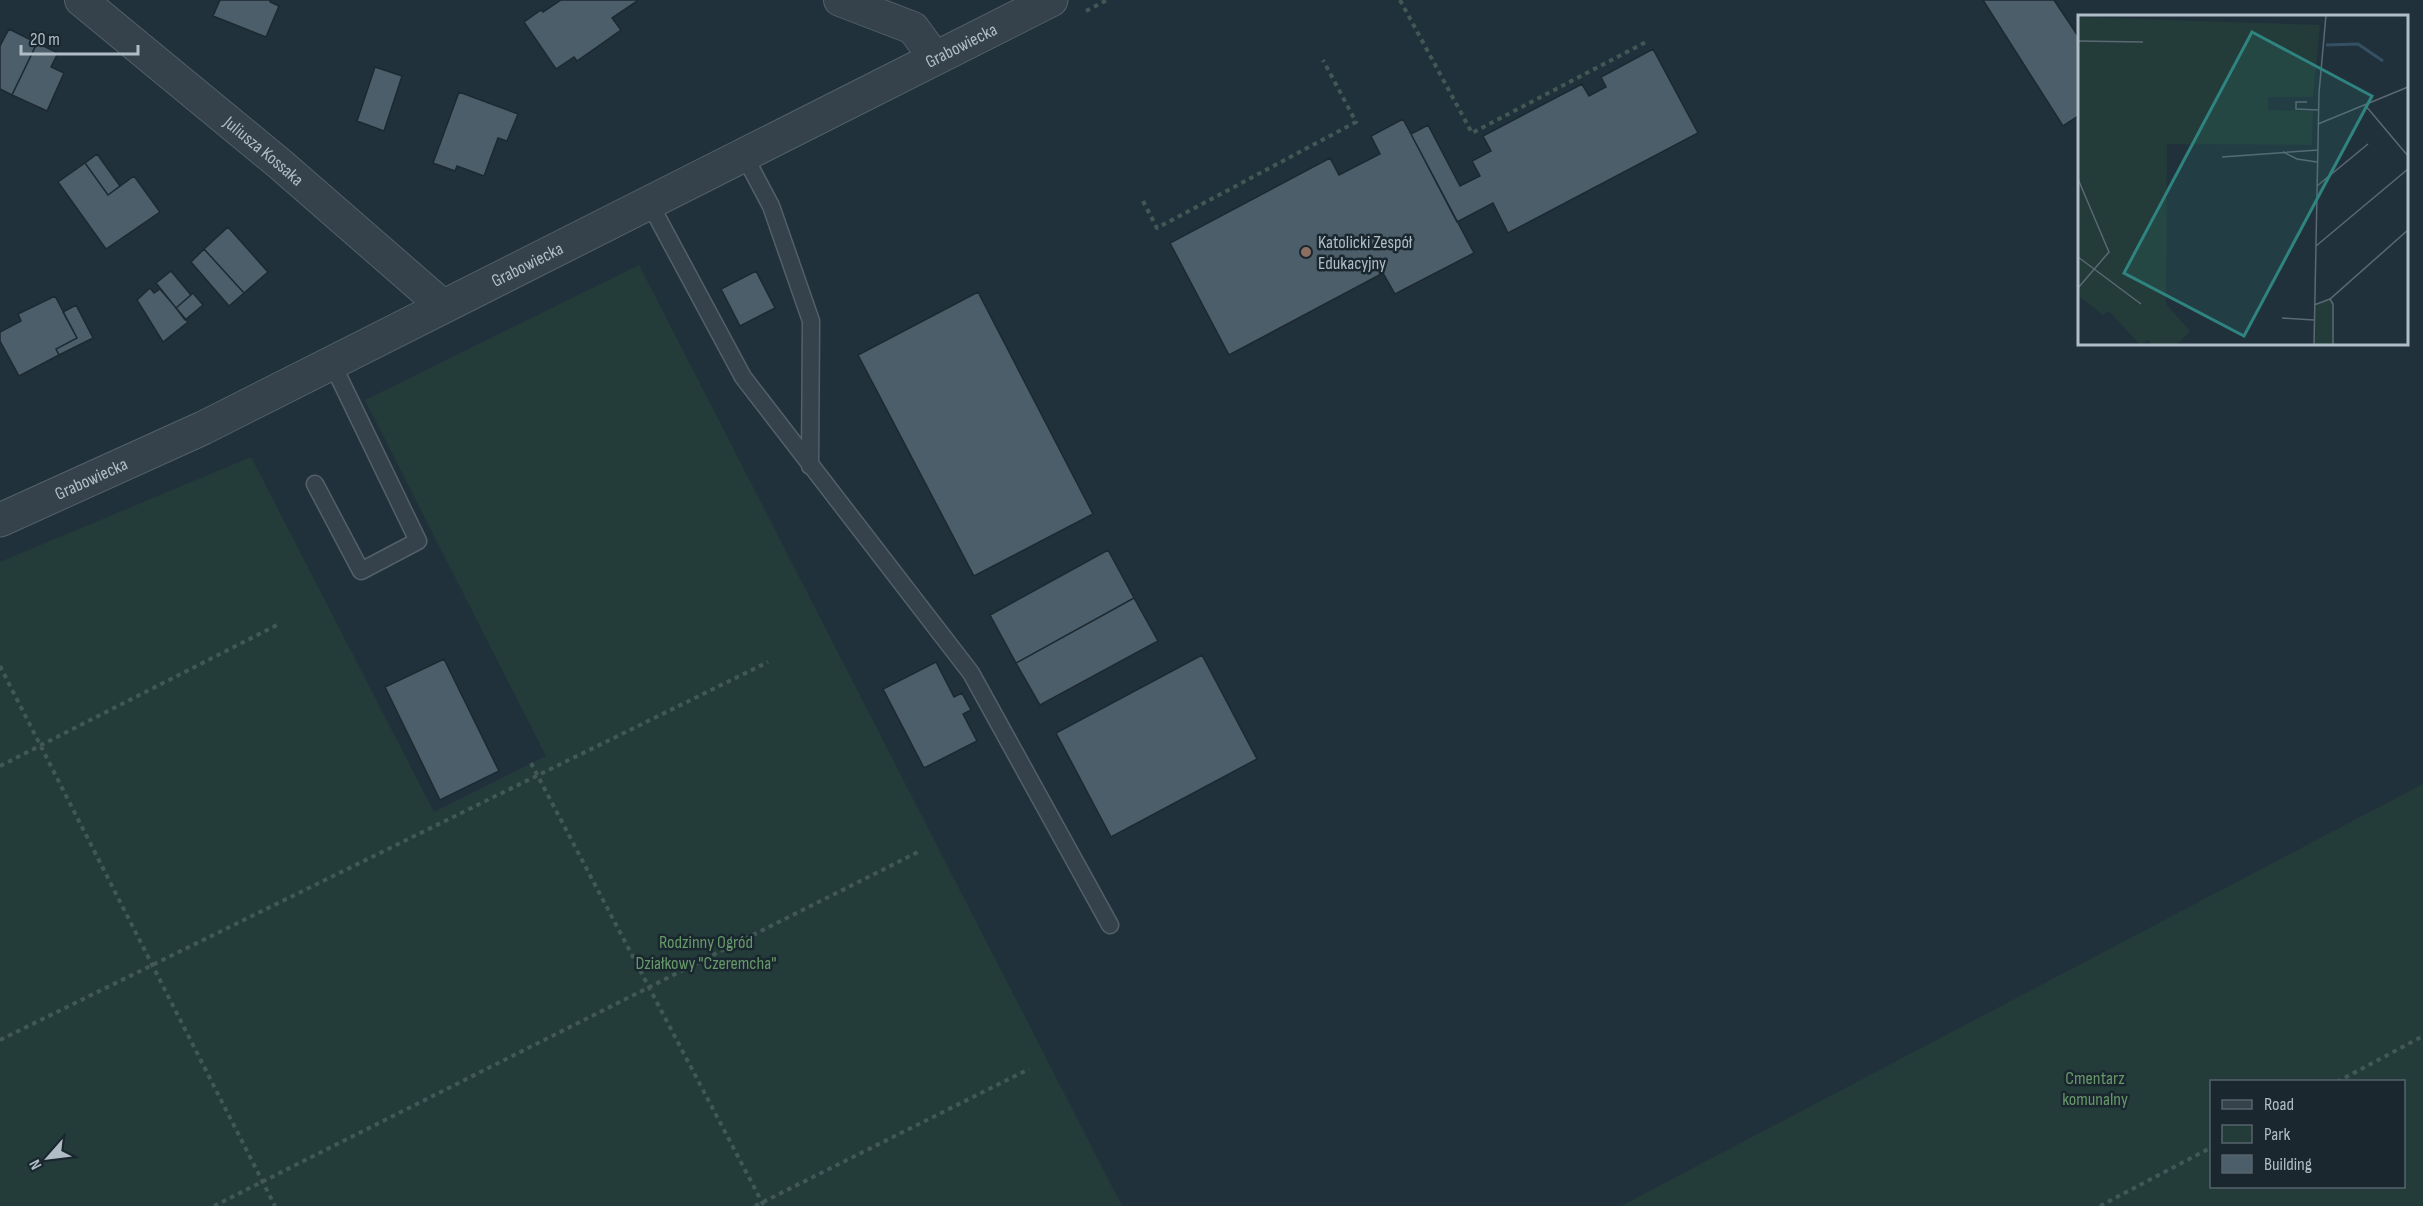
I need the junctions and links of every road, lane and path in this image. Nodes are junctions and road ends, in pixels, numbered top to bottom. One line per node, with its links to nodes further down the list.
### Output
1 (840, 0): 6 (street)
2 (1051, 0): 6 (street, Grabowiecka)
3 (1400, 0): 5 (path)
4 (96, 5): 11 (street, Juliusza Kossaka)
5 (1646, 42)
6 (935, 58): 8 (street, Grabowiecka)
7 (1323, 60): 9 (path)
8 (744, 155): 10 (street, Grabowiecka); 13 (lane)
9 (1143, 201)
10 (650, 202): 11 (street, Grabowiecka); 13 (lane)
11 (443, 306): 12 (street, Grabowiecka)
12 (332, 363): 14 (lane); 15 (street, Grabowiecka)
13 (810, 466): 24 (lane)
14 (315, 484)
15 (0, 520)
16 (277, 625): 19 (path)
17 (768, 662): 22 (path)
18 (0, 666): 19 (path)
19 (40, 745): 21 (path); 25 (path)
20 (531, 763): 22 (path)
21 (0, 766)
22 (537, 775): 25 (path); 26 (path)
23 (920, 850): 26 (path)
24 (1110, 925)
25 (153, 965): 28 (path); 32 (path)
26 (649, 987): 32 (path); 33 (path)
27 (2423, 1036): 30 (path)
28 (0, 1040)
29 (1029, 1069): 33 (path)
30 (2341, 1080)
31 (2210, 1149): 37 (path)
32 (262, 1182): 34 (path); 35 (path)
33 (763, 1204): 36 (path)
34 (214, 1206)
35 (275, 1206)
36 (755, 1206)
37 (2100, 1206)

